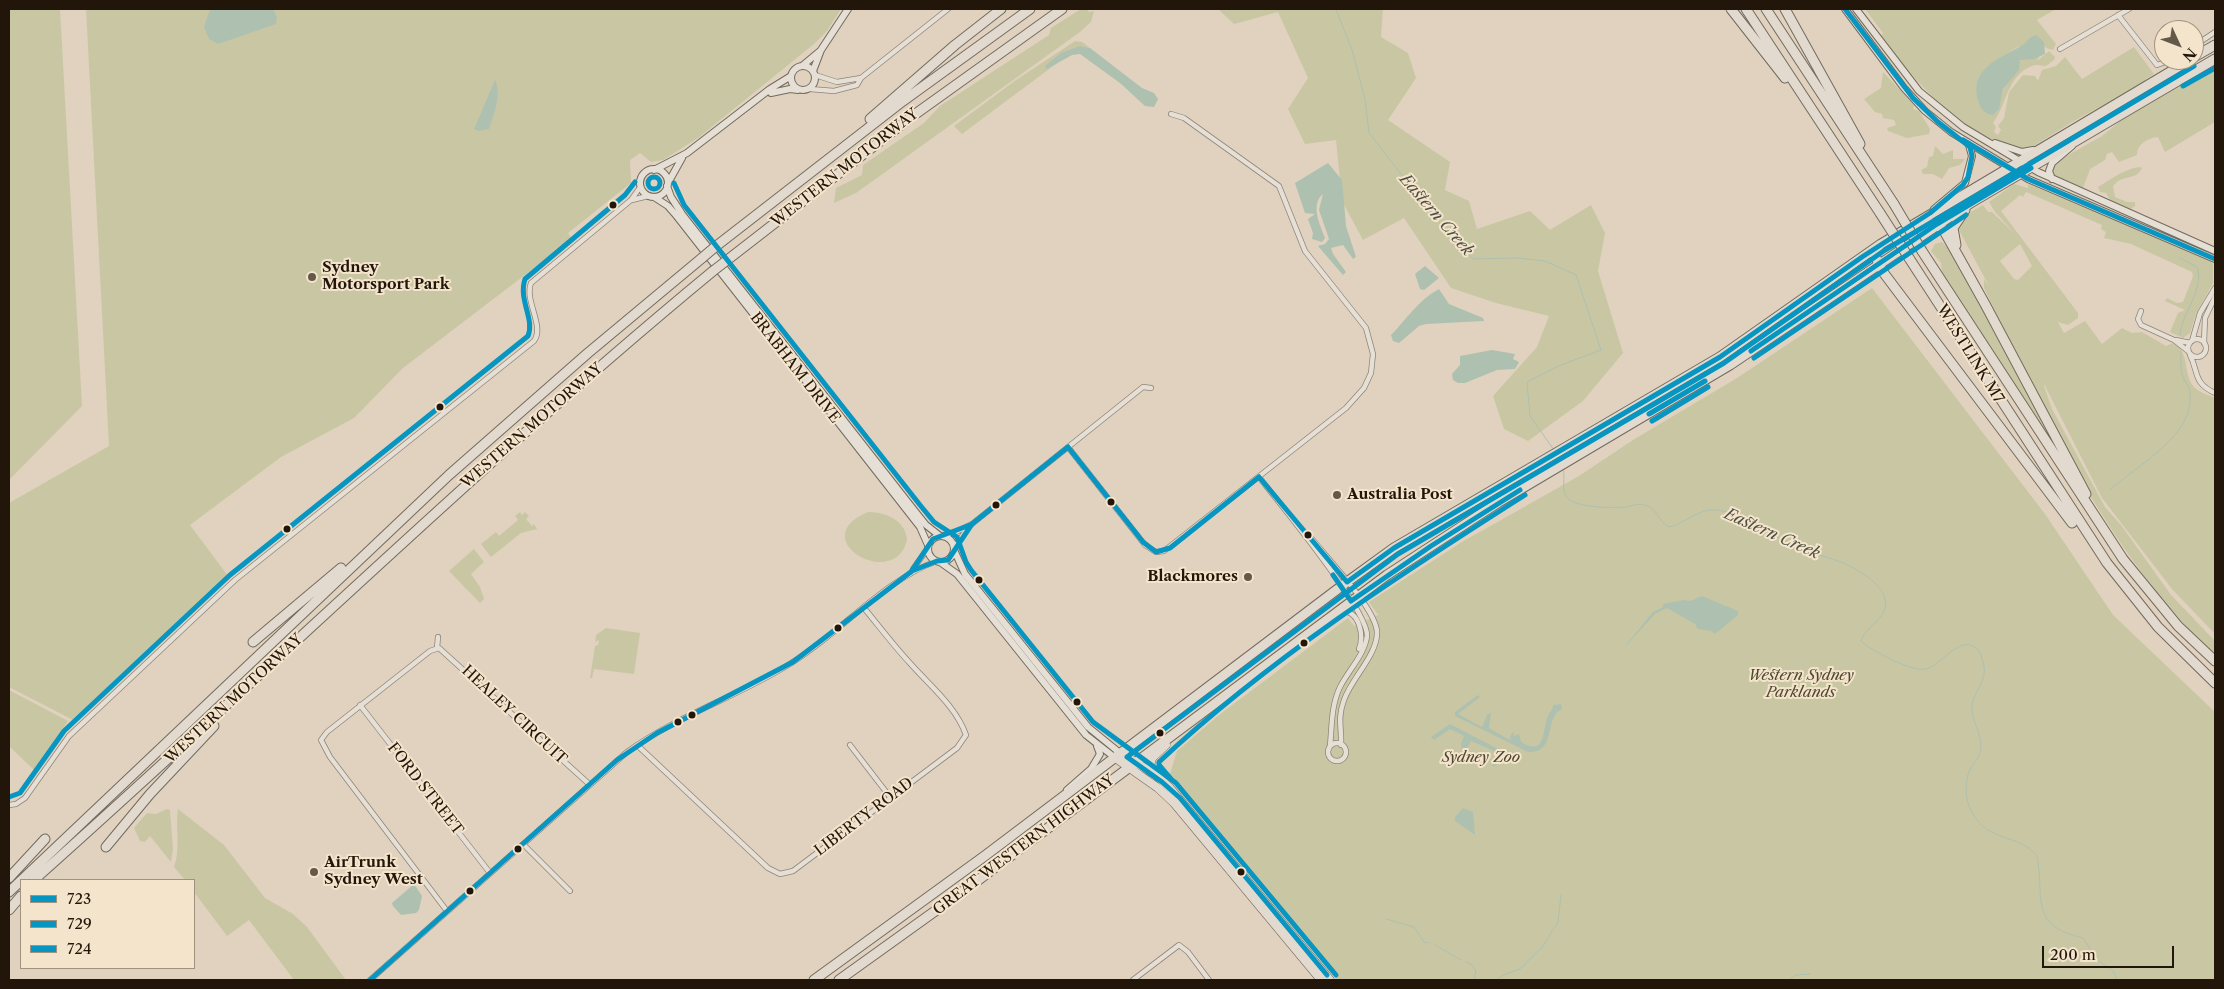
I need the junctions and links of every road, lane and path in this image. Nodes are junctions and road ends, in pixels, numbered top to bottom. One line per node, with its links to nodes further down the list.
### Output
1 (848, 9): 18 (main road)
2 (948, 9): 27 (street)
3 (1001, 9): 33 (highway)
4 (1030, 9): 33 (highway, WESTERN MOTORWAY)
5 (1071, 9): 13 (highway)
6 (1731, 9): 32 (highway)
7 (1746, 9): 32 (highway, WESTLINK M7)
8 (1766, 9): 47 (highway, WESTLINK M7)
9 (1785, 9): 47 (highway)
10 (1845, 9): 36 (main road)
11 (1856, 9): 34 (main road)
12 (2129, 9): 14 (street)
13 (1059, 11): 93 (highway, WESTERN MOTORWAY, bridge)
14 (2118, 15): 19 (street); 22 (street)
15 (2215, 32): 16 (street)
16 (2204, 39)
17 (2215, 45): 20 (highway)
18 (821, 50): 23 (main road); 25 (main road)
19 (2060, 50)
20 (2204, 52)
21 (2215, 59): 35 (highway, GREAT WESTERN HIGHWAY)
22 (2154, 62)
23 (802, 66): 25 (main road); 26 (main road)
24 (2173, 70): 37 (highway, GREAT WESTERN HIGHWAY)
25 (814, 73): 27 (street); 28 (main road)
26 (791, 76): 29 (main road); 30 (main road)
27 (861, 78): 28 (street)
28 (810, 89): 29 (main road)
29 (798, 90): 30 (main road)
30 (760, 97): 38 (main road)
31 (1171, 114): 73 (street)
32 (1824, 125): 81 (highway, WESTLINK M7, bridge)
33 (863, 132): 74 (highway, WESTERN MOTORWAY, bridge)
34 (1982, 139): 37 (main road); 39 (main road)
35 (2076, 142): 41 (highway, GREAT WESTERN HIGHWAY); 44 (main road)
36 (1967, 143): 40 (main road); 51 (main road)
37 (2047, 144): 39 (highway, GREAT WESTERN HIGHWAY)
38 (687, 153): 42 (main road); 45 (main road)
39 (2018, 161): 40 (highway, GREAT WESTERN HIGHWAY); 41 (main road)
40 (2007, 167): 43 (main road); 51 (highway, GREAT WESTERN HIGHWAY)
41 (2031, 168): 43 (highway, GREAT WESTERN HIGHWAY); 44 (main road)
42 (654, 170): 45 (main road); 46 (main road)
43 (2020, 174): 50 (highway, GREAT WESTERN HIGHWAY); 56 (main road)
44 (2052, 179): 55 (main road)
45 (668, 185): 48 (main road); 77 (main road, BRABHAM DRIVE)
46 (641, 186): 48 (main road); 49 (street)
47 (1884, 191): 76 (highway, WESTLINK M7, bridge)
48 (651, 196): 49 (street); 78 (main road, BRABHAM DRIVE)
49 (631, 200): 107 (street)
50 (1972, 202): 52 (highway, GREAT WESTERN HIGHWAY); 58 (highway)
51 (1930, 214): 53 (highway, GREAT WESTERN HIGHWAY)
52 (1937, 224): 53 (highway); 57 (highway, GREAT WESTERN HIGHWAY); 58 (highway)
53 (1900, 232): 54 (highway, GREAT WESTERN HIGHWAY)
54 (1881, 244): 57 (highway); 83 (highway, GREAT WESTERN HIGHWAY)
55 (2215, 251)
56 (2214, 260)
57 (1878, 264): 59 (highway, GREAT WESTERN HIGHWAY); 63 (highway)
58 (1964, 265): 76 (highway)
59 (1869, 271): 63 (highway); 84 (highway, GREAT WESTERN HIGHWAY)
60 (2215, 288): 65 (street)
61 (2215, 297): 66 (street)
62 (2141, 311): 64 (street)
63 (1934, 339): 81 (highway)
64 (2174, 340): 65 (street); 67 (street)
65 (2191, 342): 66 (street); 67 (street)
66 (2204, 343): 68 (street)
67 (2189, 352): 68 (street); 69 (street)
68 (2200, 356): 69 (street)
69 (2194, 366): 71 (street)
70 (1151, 388): 72 (street)
71 (2215, 393)
72 (1068, 447): 73 (street); 75 (street)
73 (1259, 477): 83 (street)
74 (397, 523): 88 (highway); 113 (highway, WESTERN MOTORWAY)
75 (972, 524): 77 (street); 79 (street)
76 (2105, 534): 90 (highway, WESTLINK M7)
77 (941, 536): 78 (main road); 79 (main road)
78 (928, 546): 80 (main road); 82 (street)
79 (954, 549): 80 (main road); 101 (main road)
80 (938, 561): 82 (street); 98 (main road)
81 (2106, 563): 92 (highway, WESTLINK M7)
82 (912, 571): 85 (street)
83 (1344, 584): 84 (street); 84 (street); 101 (highway, GREAT WESTERN HIGHWAY)
84 (1354, 598): 86 (highway, GREAT WESTERN HIGHWAY); 91 (street); 99 (street)
85 (864, 608): 97 (street); 106 (street, LIBERTY ROAD)
86 (1335, 613): 91 (street); 95 (highway, GREAT WESTERN HIGHWAY)
87 (438, 637): 89 (street)
88 (253, 642)
89 (438, 648): 94 (street); 104 (street, HEALEY CIRCUIT)
90 (2215, 661)
91 (1352, 667): 100 (street)
92 (2215, 683)
93 (232, 703): 110 (highway); 114 (highway, WESTERN MOTORWAY)
94 (360, 705): 111 (street, FORD STREET); 122 (street)
95 (1198, 714): 102 (highway, GREAT WESTERN HIGHWAY); 103 (main road)
96 (850, 744): 106 (street)
97 (637, 745): 104 (street); 106 (street, LIBERTY ROAD)
98 (1097, 745): 101 (main road); 105 (main road)
99 (1341, 745): 100 (street); 100 (street)
100 (1330, 746)
101 (1117, 755): 102 (main road); 105 (highway, GREAT WESTERN HIGHWAY)
102 (1131, 765): 103 (main road); 125 (highway, GREAT WESTERN HIGHWAY); 128 (main road)
103 (1156, 775): 129 (main road)
104 (589, 784): 109 (street)
105 (1064, 795): 124 (highway, GREAT WESTERN HIGHWAY)
106 (890, 797)
107 (9, 805)
108 (45, 839): 112 (highway)
109 (522, 844): 111 (street); 116 (street)
110 (106, 847)
111 (490, 873): 122 (street)
112 (9, 878)
113 (23, 879)
114 (36, 879)
115 (20, 882): 117 (highway, WESTERN MOTORWAY)
116 (570, 891)
117 (9, 892)
118 (20, 895): 120 (highway)
119 (20, 895): 121 (highway)
120 (9, 904)
121 (9, 910)
122 (447, 911): 123 (street)
123 (370, 980)
124 (814, 980)
125 (839, 980)
126 (1133, 980): 127 (street)
127 (1210, 980)
128 (1321, 980)
129 (1330, 980)

